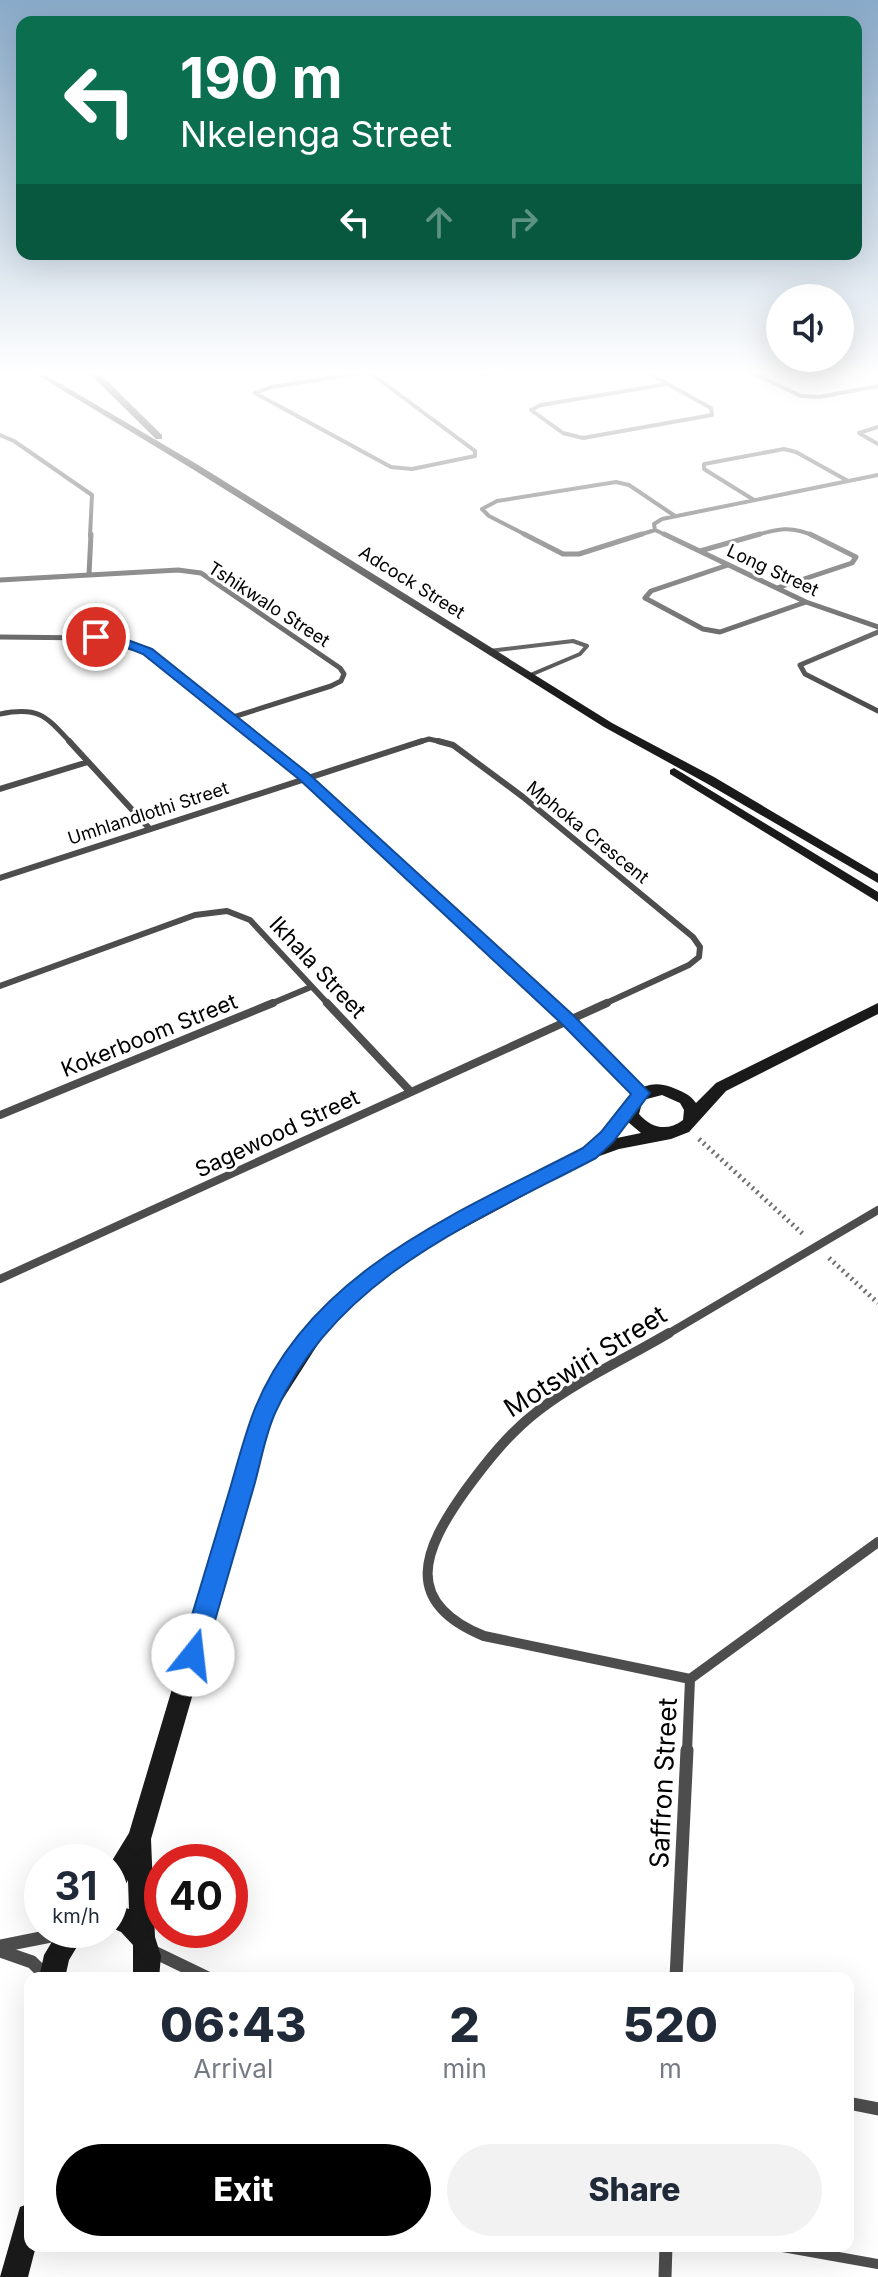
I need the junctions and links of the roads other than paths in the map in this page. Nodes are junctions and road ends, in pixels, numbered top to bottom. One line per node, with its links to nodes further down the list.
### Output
1 (66, 477): 12 (street)
2 (212, 477): 20 (main road, Adcock Street)
3 (717, 477): 7 (street)
4 (842, 477): 6 (street)
5 (867, 477): 6 (street)
6 (849, 481): 7 (street)
7 (754, 500): 8 (street)
8 (675, 516): 9 (street); 9 (street)
9 (655, 530): 10 (street, Long Street)
10 (700, 551): 11 (street, Long Street); 14 (street)
11 (728, 565): 14 (street, Long Street); 15 (street)
12 (89, 574): 13 (street, Tshikwalo Street); 24 (street, Tshikwalo Street)
13 (0, 580)
14 (777, 588): 15 (street, Long Street)
15 (806, 602): 17 (street, Long Street)
16 (878, 618): 17 (street)
17 (865, 622): 18 (street, Long Street)
18 (878, 630): 22 (street)
19 (0, 637): 24 (street)
20 (489, 651): 21 (main road, Adcock Street); 21 (lane)
21 (528, 676): 25 (main road, Adcock Street)
22 (878, 711)
23 (0, 714): 26 (street)
24 (230, 718): 27 (street)
25 (608, 725): 31 (main road, Adcock Street); 32 (main road, Adcock Street)
26 (88, 762): 28 (street); 29 (street)
27 (305, 777): 29 (street, Umhlandlothi Street); 36 (street); 36 (street, Mphoka Crescent)
28 (0, 789)
29 (148, 827): 30 (street, Umhlandlothi Street)
30 (0, 878)
31 (878, 879)
32 (878, 898)
33 (0, 986): 34 (street, Ikhala Street)
34 (311, 987): 39 (street, Ikhala Street); 41 (street, Kokerboom Street)
35 (874, 1011): 37 (main road)
36 (568, 1020): 39 (street, Sagewood Street); 40 (street)
37 (721, 1087): 38 (main road); 42 (main road)
38 (670, 1091): 40 (main road); 42 (main road)
39 (411, 1092): 45 (street, Sagewood Street)
40 (637, 1098): 42 (main road); 43 (main road)
41 (0, 1115)
42 (683, 1125): 43 (main road)
43 (590, 1153): 48 (main road)
44 (878, 1210): 47 (street, Motswiri Street)
45 (0, 1279)
46 (878, 1542): 47 (street, Saffron Street)
47 (690, 1679): 62 (street, Saffron Street)
48 (139, 1838): 49 (main road); 50 (main road)
49 (128, 1857)
50 (144, 1912)
51 (128, 1922): 52 (main road)
52 (144, 1939)
53 (24, 1942): 54 (street)
54 (0, 1948): 58 (street)
55 (62, 1948): 59 (main road)
56 (146, 1948): 60 (main road)
57 (156, 1948): 61 (street)
58 (43, 1972)
59 (52, 1972)
60 (146, 1972)
61 (198, 1972)
62 (676, 1972)
63 (854, 2104): 64 (street)
64 (878, 2109)
65 (24, 2238): 69 (main road)
66 (666, 2252): 70 (street)
67 (811, 2252): 68 (lane)
68 (878, 2264)
69 (13, 2277)
70 (665, 2277)

